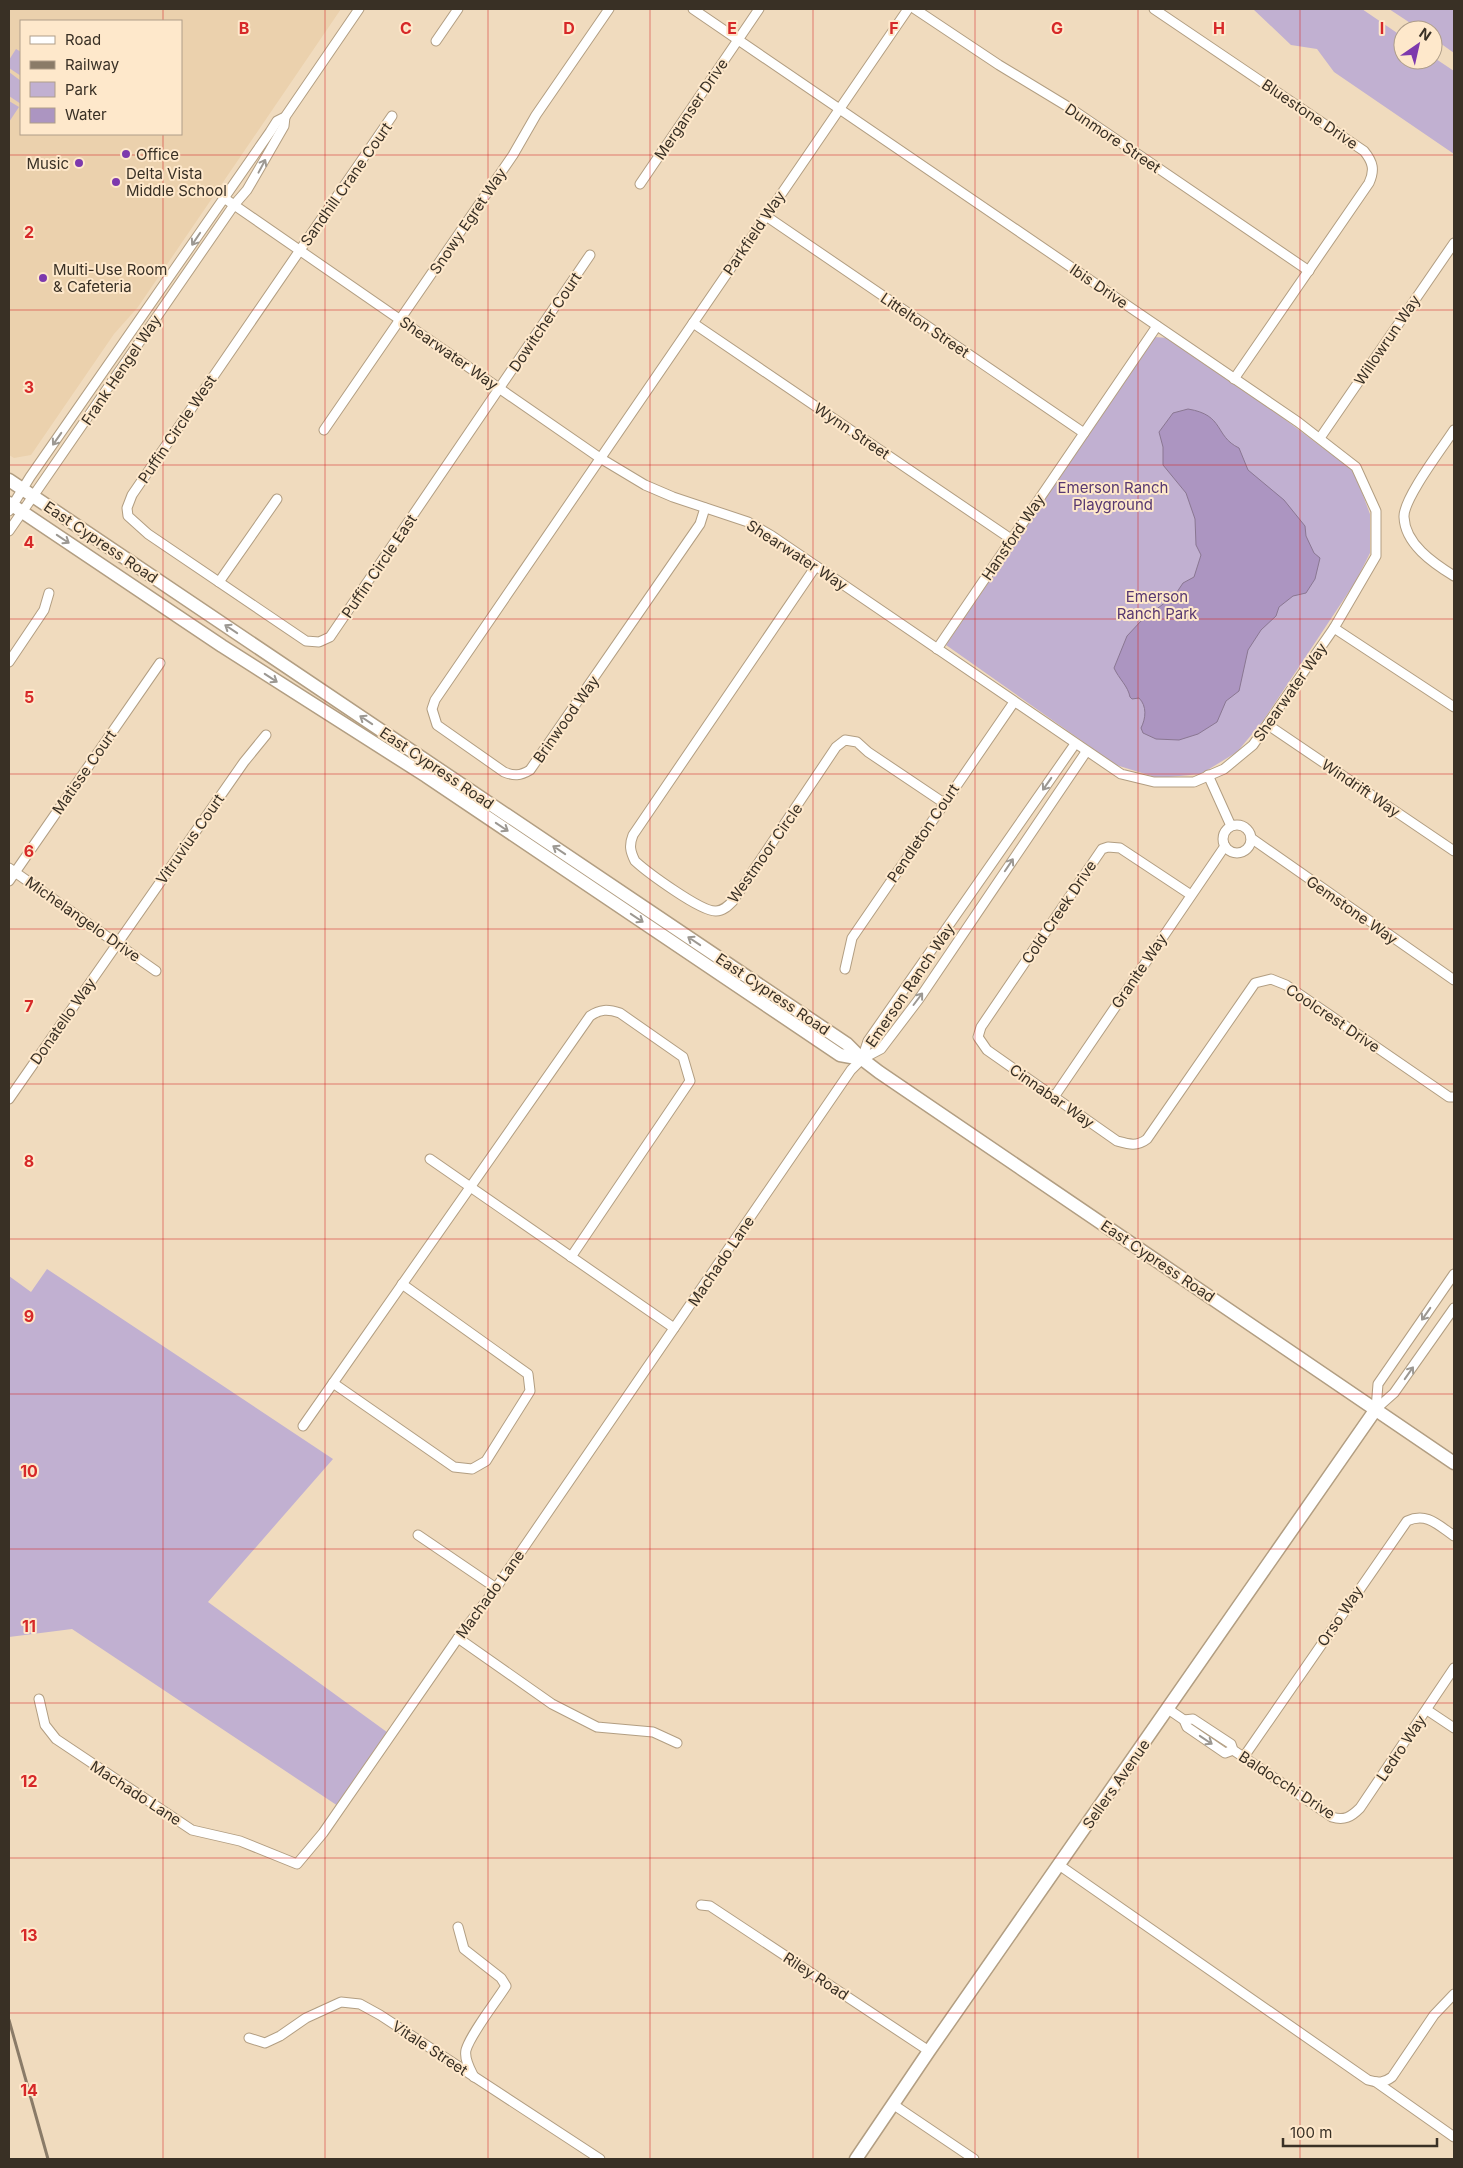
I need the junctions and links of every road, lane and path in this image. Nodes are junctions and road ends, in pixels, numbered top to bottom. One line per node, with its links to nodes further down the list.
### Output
1 (359, 9): 13 (street, Frank Hengel Way)
2 (458, 9): 10 (street)
3 (609, 9): 22 (street, Snowy Egret Way)
4 (693, 9): 9 (street, Ibis Drive)
5 (759, 9): 9 (street, Merganser Drive)
6 (908, 9): 11 (street, Parkfield Way)
7 (915, 9): 21 (street, Dunmore Street)
8 (1154, 9): 21 (street, Bluestone Drive)
9 (738, 39): 11 (street, Ibis Drive); 14 (street, Merganser Drive)
10 (436, 41)
11 (839, 109): 17 (street, Parkfield Way); 24 (street, Ibis Drive)
12 (392, 116): 19 (street, Sandhill Crane Court)
13 (285, 117): 15 (street, Frank Hengel Way); 16 (street, Frank Hengel Way, one-way to 13)
14 (640, 184)
15 (224, 198): 16 (street, Shearwater Way); 33 (street, Frank Hengel Way, one-way to 33)
16 (234, 205): 19 (street, Shearwater Way); 33 (street, Frank Hengel Way)
17 (766, 216): 23 (street, Parkfield Way); 29 (street, Littelton Street)
18 (1454, 243): 30 (street, Willowrun Way)
19 (299, 252): 22 (street, Shearwater Way); 41 (street, Puffin Circle West)
20 (590, 255): 26 (street, Dowitcher Court)
21 (1309, 271): 25 (street, Bluestone Drive)
22 (400, 320): 26 (street, Shearwater Way); 27 (street, Snowy Egret Way)
23 (692, 323): 31 (street, Parkfield Way); 38 (street, Wynn Street)
24 (1157, 326): 25 (street, Ibis Drive); 29 (street, Hansford Way)
25 (1234, 379): 30 (street, Ibis Drive)
26 (500, 388): 31 (street, Shearwater Way); 41 (street, Puffin Circle East)
27 (324, 430)
28 (1454, 430): 40 (street)
29 (1084, 433): 38 (street, Hansford Way)
30 (1320, 438): 43 (street, Ibis Drive)
31 (600, 458): 36 (street, Shearwater Way); 36 (street, Brinwood Way)
32 (9, 480): 33 (street, East Cypress Road)
33 (28, 493): 35 (street); 67 (street, East Cypress Road, one-way to 33)
34 (277, 499): 41 (street)
35 (13, 508): 37 (street); 67 (street, East Cypress Road, one-way to 67)
36 (706, 508): 39 (street, Shearwater Way)
37 (9, 531)
38 (1011, 539): 44 (street, Hansford Way)
39 (816, 566): 44 (street, Shearwater Way); 54 (street, Westmoor Circle)
40 (1454, 576)
41 (219, 582)
42 (49, 593): 45 (street)
43 (1334, 628): 48 (street); 49 (street, Shearwater Way)
44 (937, 649): 47 (street, Shearwater Way)
45 (9, 662)
46 (160, 663): 59 (street, Matisse Court)
47 (1014, 702): 51 (street, Shearwater Way); 54 (street, Pendleton Court)
48 (1454, 707)
49 (1268, 725): 53 (street, Shearwater Way); 58 (street, Windrift Way)
50 (266, 735): 62 (street, Vitruvius Court)
51 (1074, 744): 52 (street, Shearwater Way); 67 (street, Emerson Ranch Way, one-way to 67)
52 (1086, 752): 53 (street, Shearwater Way); 67 (street, Emerson Ranch Way, one-way to 52)
53 (1208, 776): 55 (street)
54 (944, 803): 63 (street, Pendleton Court)
55 (1231, 826): 56 (street); 57 (street)
56 (1251, 838): 57 (street); 65 (street, Gemstone Way)
57 (1226, 846): 61 (street, Granite Way)
58 (1454, 851)
59 (12, 870): 60 (street, Matisse Court); 62 (street, Michelangelo Drive)
60 (9, 881)
61 (1191, 895): 66 (street, Cold Creek Drive); 68 (street, Granite Way)
62 (117, 944): 64 (street, Michelangelo Drive); 70 (street, Donatello Way)
63 (845, 970)
64 (156, 971)
65 (1454, 980)
66 (978, 1037): 68 (street, Cinnabar Way)
67 (862, 1059): 78 (street, Machado Lane); 80 (street, East Cypress Road)
68 (1054, 1097): 71 (street, Cinnabar Way)
69 (1454, 1097): 71 (street, Coolcrest Drive)
70 (9, 1099)
71 (1133, 1145)
72 (430, 1158): 73 (street)
73 (470, 1187): 74 (street); 74 (street); 76 (street)
74 (571, 1257): 78 (street)
75 (1454, 1274): 80 (street, Sellers Avenue, one-way to 80)
76 (402, 1284): 79 (street); 79 (street)
77 (1454, 1308): 80 (street, Sellers Avenue, one-way to 77)
78 (674, 1328): 85 (street, Machado Lane)
79 (334, 1384): 81 (street)
80 (1376, 1408): 82 (street, East Cypress Road); 89 (street, Sellers Avenue)
81 (304, 1426)
82 (1454, 1463)
83 (418, 1535): 85 (street)
84 (1454, 1536): 93 (street, Orso Way)
85 (496, 1588): 86 (street, Machado Lane)
86 (458, 1638): 88 (street, Machado Lane); 92 (street)
87 (1454, 1668): 90 (street, Ledro Way)
88 (39, 1699)
89 (1168, 1709): 93 (street, Baldocchi Drive); 95 (street, Sellers Avenue)
90 (1427, 1710): 91 (street); 94 (street, Ledro Way)
91 (1454, 1728)
92 (677, 1743)
93 (1244, 1758): 94 (street, Baldocchi Drive)
94 (1341, 1820)
95 (1059, 1865): 100 (street, Sellers Avenue); 102 (street)
96 (701, 1905): 100 (street, Riley Road)
97 (458, 1927): 101 (street)
98 (1454, 1994): 102 (street)
99 (249, 2038): 101 (street, Vitale Street)
100 (929, 2051): 103 (street, Sellers Avenue)
101 (474, 2077): 105 (street, Vitale Street)
102 (1376, 2082): 104 (street)
103 (894, 2105): 106 (street, Sellers Avenue); 107 (street)
104 (1454, 2137)
105 (600, 2159)
106 (856, 2159)
107 (974, 2159)

